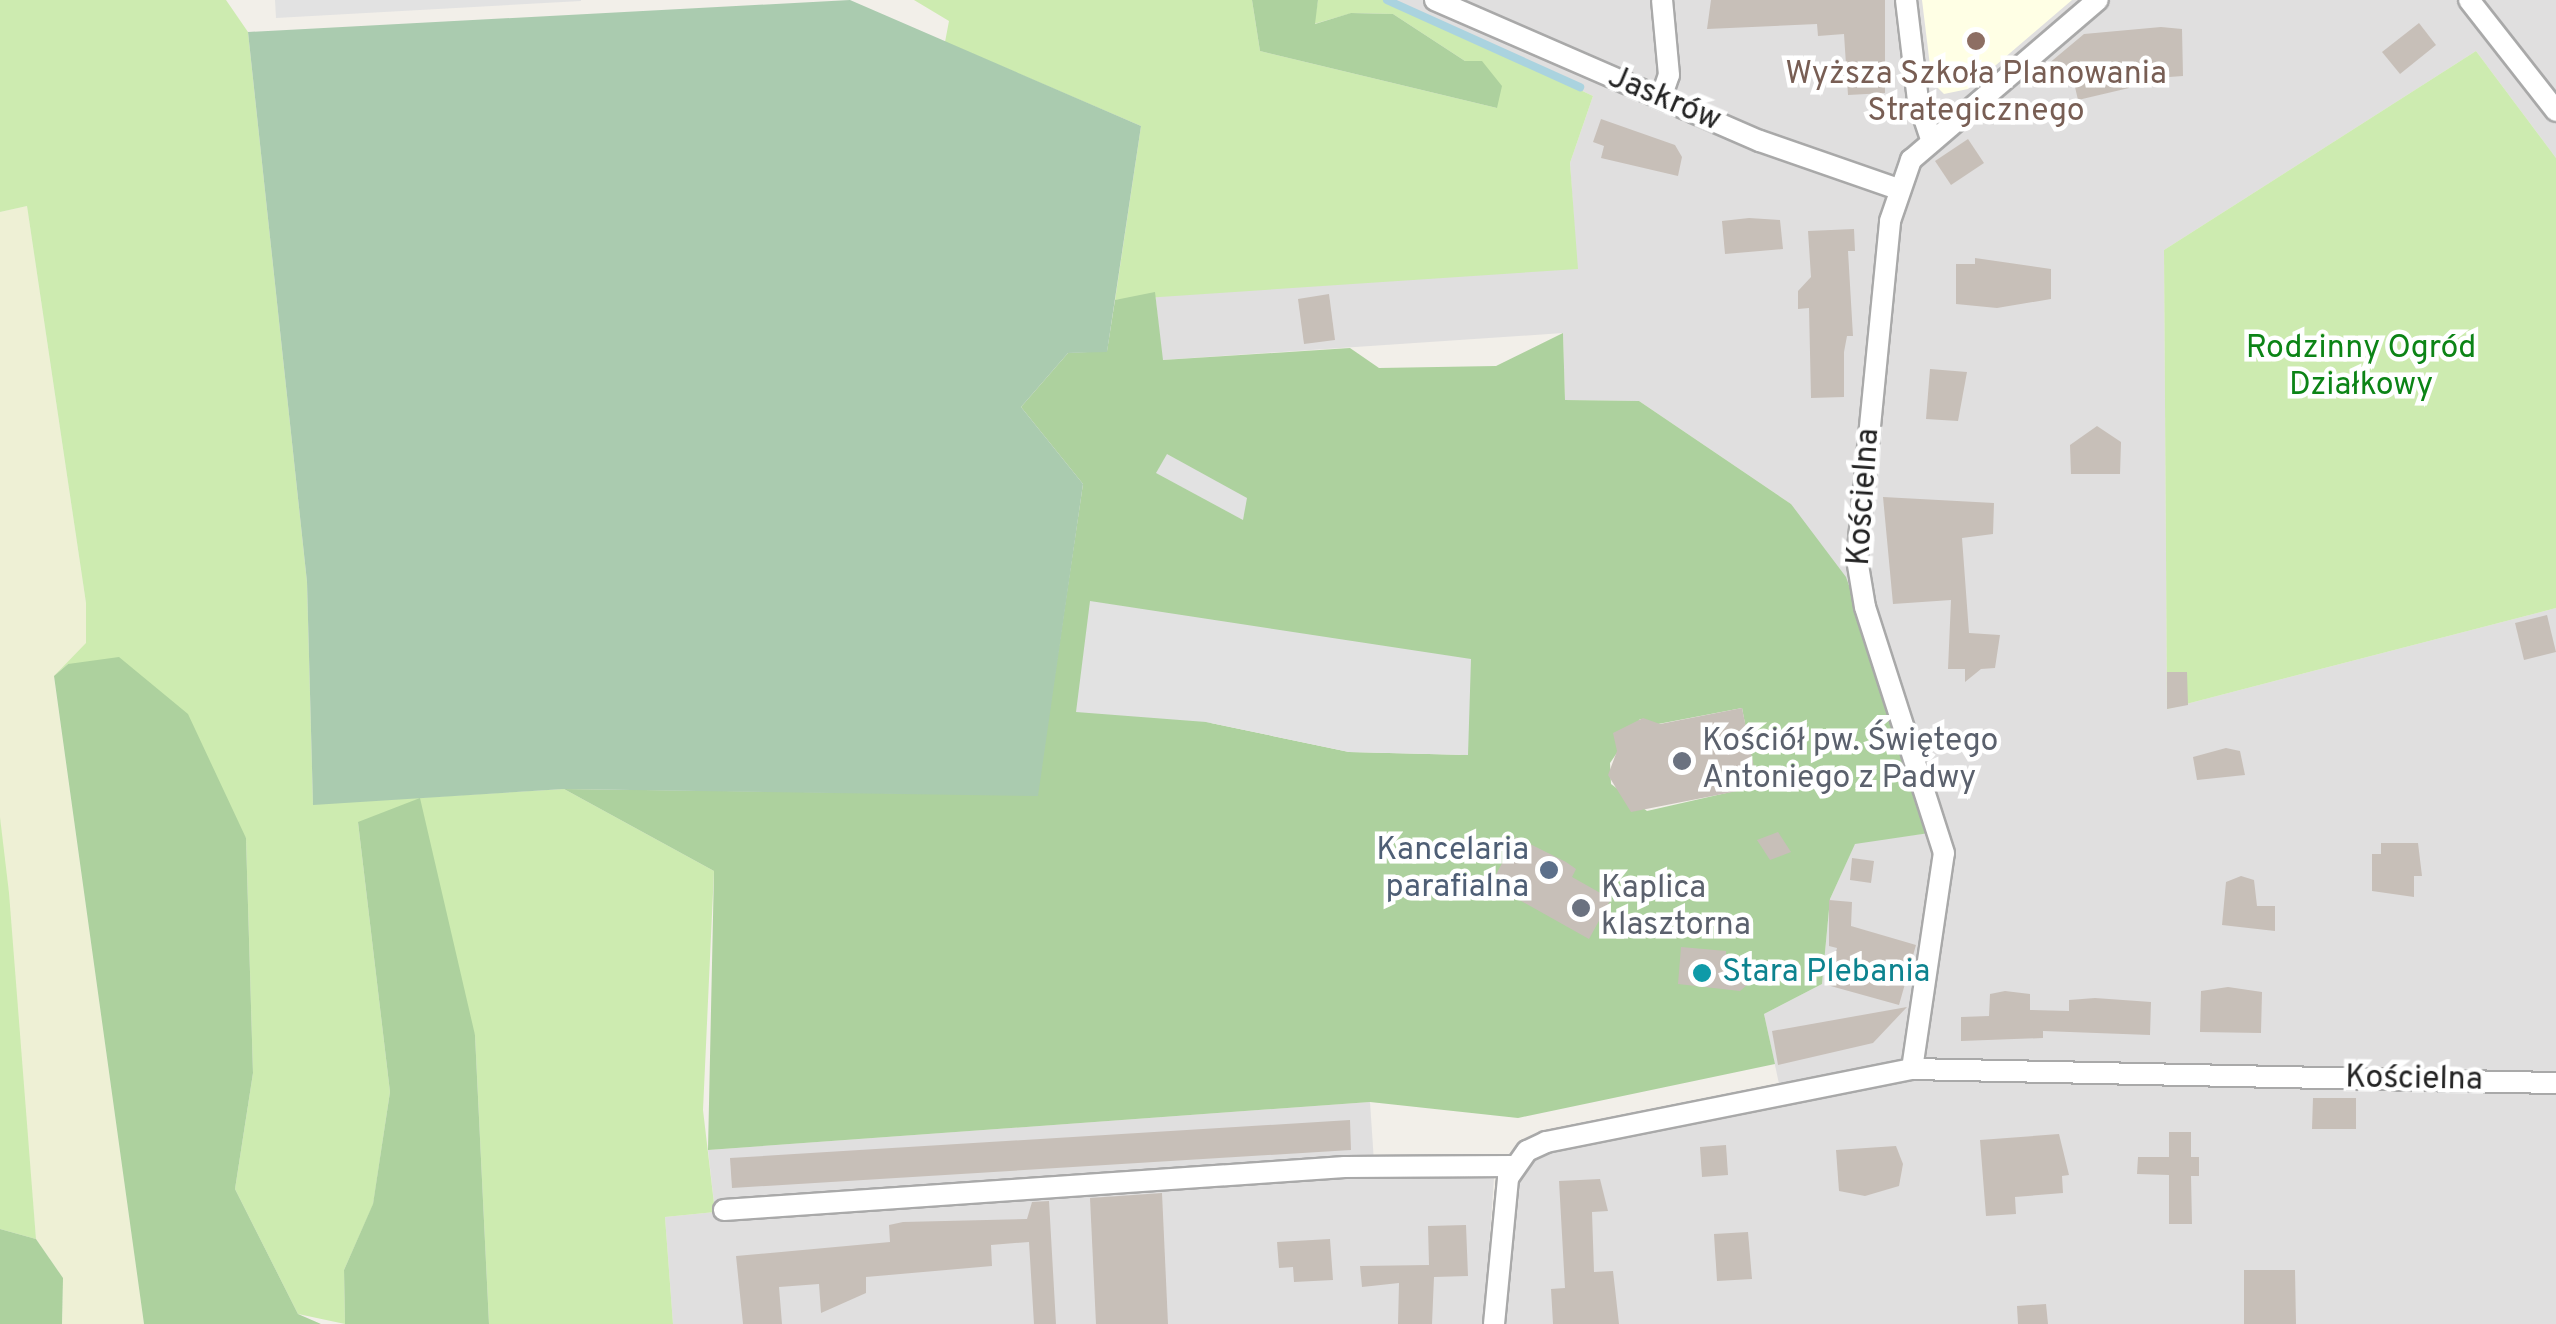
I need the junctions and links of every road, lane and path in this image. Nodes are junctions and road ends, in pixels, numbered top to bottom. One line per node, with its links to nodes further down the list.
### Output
1 (1435, 0): 6 (street, Jaskrów)
2 (1662, 0): 6 (street)
3 (1906, 0): 8 (street)
4 (2098, 0): 8 (street, Kościelna)
5 (2468, 0): 7 (street)
6 (1661, 98): 9 (street, Jaskrów)
7 (2556, 111)
8 (1932, 139): 9 (street, Kościelna)
9 (1898, 189): 10 (street, Kościelna)
10 (1912, 1069): 11 (street, Kościelna); 12 (street, Kościelna)
11 (2556, 1083)
12 (1513, 1166): 13 (street); 14 (street)
13 (724, 1210)
14 (1494, 1324)

